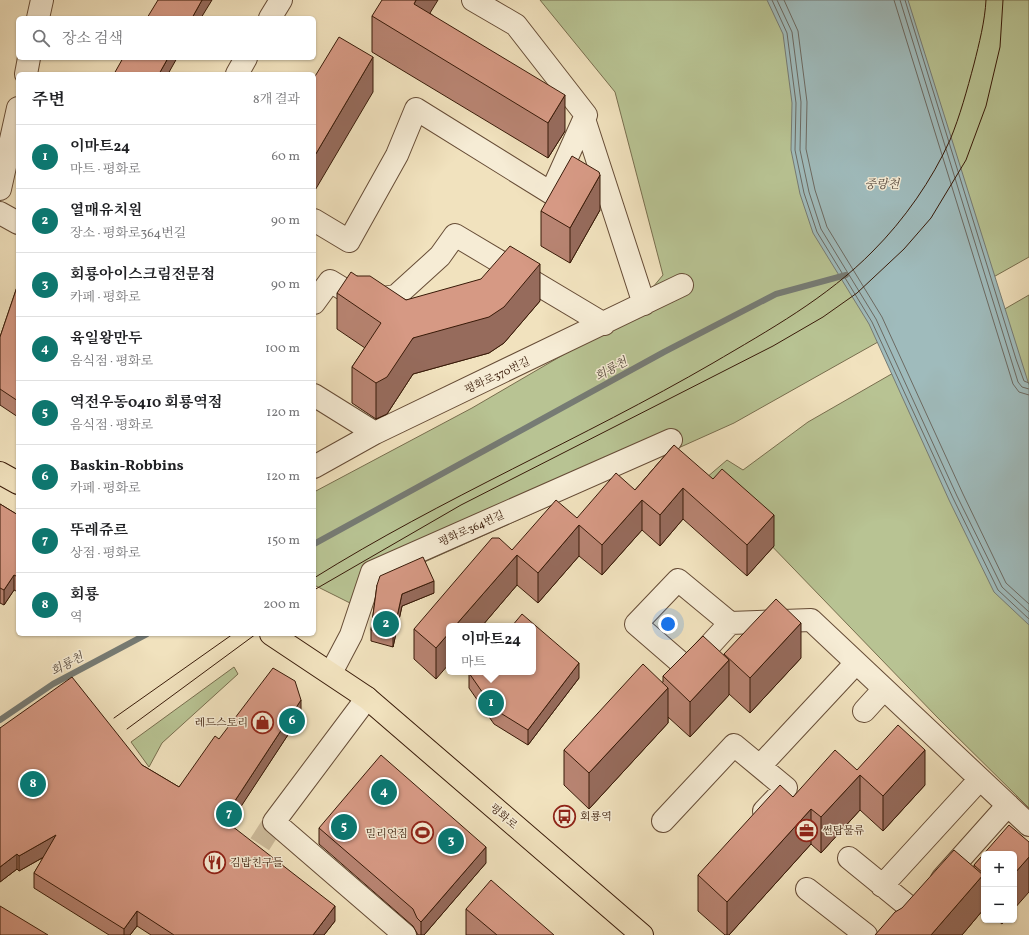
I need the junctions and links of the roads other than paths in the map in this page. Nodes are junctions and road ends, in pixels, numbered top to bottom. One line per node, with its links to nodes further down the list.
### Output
1 (42, 0): 4 (street)
2 (281, 0): 5 (street)
3 (473, 0): 11 (street)
4 (38, 16)
5 (271, 16)
6 (29, 60): 8 (street)
7 (245, 60): 9 (street)
8 (26, 72)
9 (238, 72)
10 (16, 117): 12 (street)
11 (584, 119): 14 (street); 18 (street)
12 (0, 189)
13 (0, 213): 15 (street)
14 (316, 221)
15 (16, 222)
16 (682, 285): 18 (street, 평화로370번길)
17 (316, 300): 19 (street)
18 (644, 304): 19 (street, 평화로370번길)
19 (604, 324): 21 (street, 평화로370번길)
20 (316, 396): 21 (street)
21 (375, 433): 23 (street, 평화로370번길)
22 (671, 440): 29 (street, 평화로364번길)
23 (316, 467)
24 (0, 473): 25 (main road)
25 (16, 483)
26 (730, 623): 28 (street)
27 (274, 636): 29 (main road, 평화로)
28 (856, 663): 30 (street); 33 (street)
29 (331, 673): 31 (main road, 평화로)
30 (884, 689): 32 (street); 34 (street)
31 (367, 698): 42 (street); 43 (main road, 평화로)
32 (864, 711)
33 (760, 766): 36 (street); 38 (street)
34 (980, 779): 35 (street); 40 (street)
35 (1008, 805): 37 (street); 40 (street)
36 (663, 821)
37 (1029, 825)
38 (749, 828)
39 (849, 858): 40 (street)
40 (882, 886)
41 (807, 889): 44 (street)
42 (405, 935)
43 (642, 935)
44 (866, 935)

